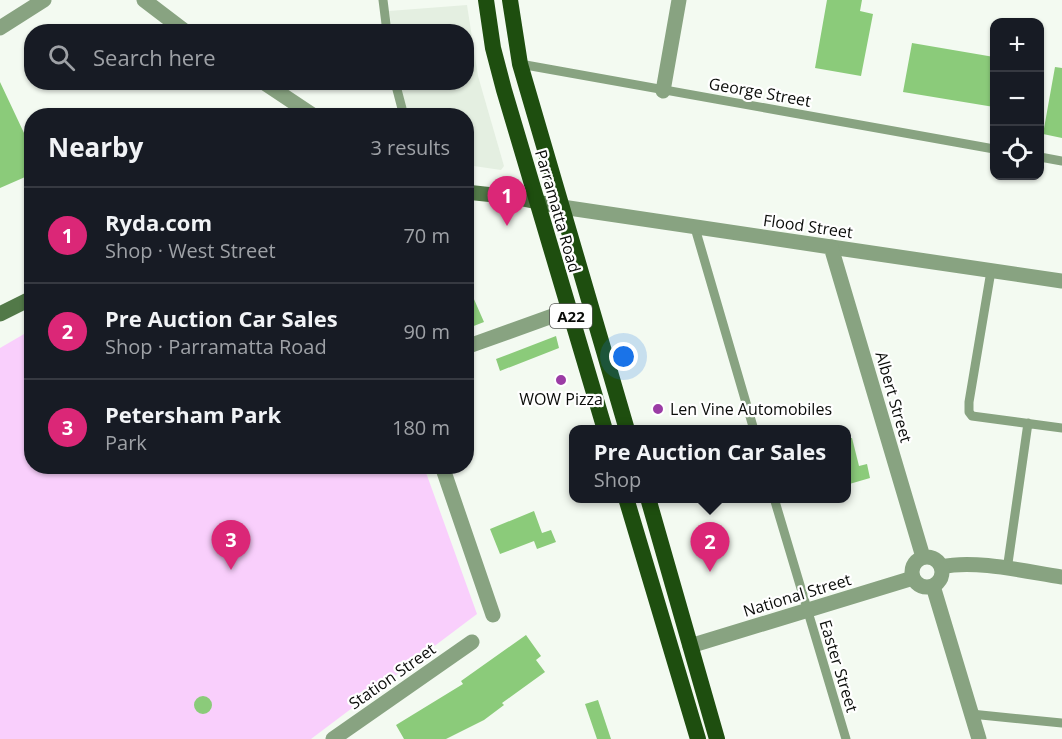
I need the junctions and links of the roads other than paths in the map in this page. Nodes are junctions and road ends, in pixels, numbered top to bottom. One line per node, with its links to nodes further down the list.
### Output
1 (44, 0): 9 (street)
2 (144, 0): 7 (street)
3 (382, 0): 8 (lane)
4 (486, 0): 20 (highway, Parramatta Road / A22)
5 (510, 0): 10 (highway, Parramatta Road / A22)
6 (679, 0): 13 (street)
7 (176, 24)
8 (386, 24)
9 (0, 28)
10 (520, 64): 13 (lane, George Street); 20 (highway, Parramatta Road / A22)
11 (275, 90): 14 (street)
12 (397, 90): 15 (lane)
13 (663, 91): 16 (lane, George Street)
14 (302, 108)
15 (402, 108)
16 (990, 148)
17 (1044, 158): 18 (lane)
18 (1062, 161)
19 (474, 193): 20 (main road)
20 (550, 204): 21 (street, Flood Street); 26 (highway, Parramatta Road / A22); 31 (highway, Parramatta Road / A22)
21 (694, 228): 22 (street, Flood Street); 32 (lane)
22 (831, 247): 23 (street, Flood Street); 38 (street, Albert Street)
23 (991, 271): 24 (street, Flood Street); 29 (lane)
24 (1062, 281)
25 (24, 302): 27 (main road)
26 (569, 310): 28 (street); 30 (highway, Parramatta Road / A22)
27 (0, 314)
28 (474, 344)
29 (1028, 423): 33 (lane); 40 (lane)
30 (604, 425)
31 (626, 425)
32 (753, 425)
33 (1062, 428)
34 (445, 474): 45 (street)
35 (627, 503): 51 (highway)
36 (649, 503): 47 (highway)
37 (775, 503): 44 (lane, Easter Street)
38 (923, 557): 39 (street); 42 (street)
39 (942, 567): 40 (street); 43 (street)
40 (1008, 570): 41 (street)
41 (1062, 577)
42 (913, 578): 43 (street); 44 (street, National Street)
43 (933, 586): 48 (street)
44 (807, 611): 47 (street, National Street); 53 (lane, Easter Street)
45 (493, 615)
46 (472, 642): 50 (street, Station Street)
47 (690, 646): 52 (highway)
48 (971, 714): 49 (lane); 54 (street)
49 (1062, 723)
50 (333, 739)
51 (698, 739)
52 (717, 739)
53 (846, 739)
54 (978, 739)

